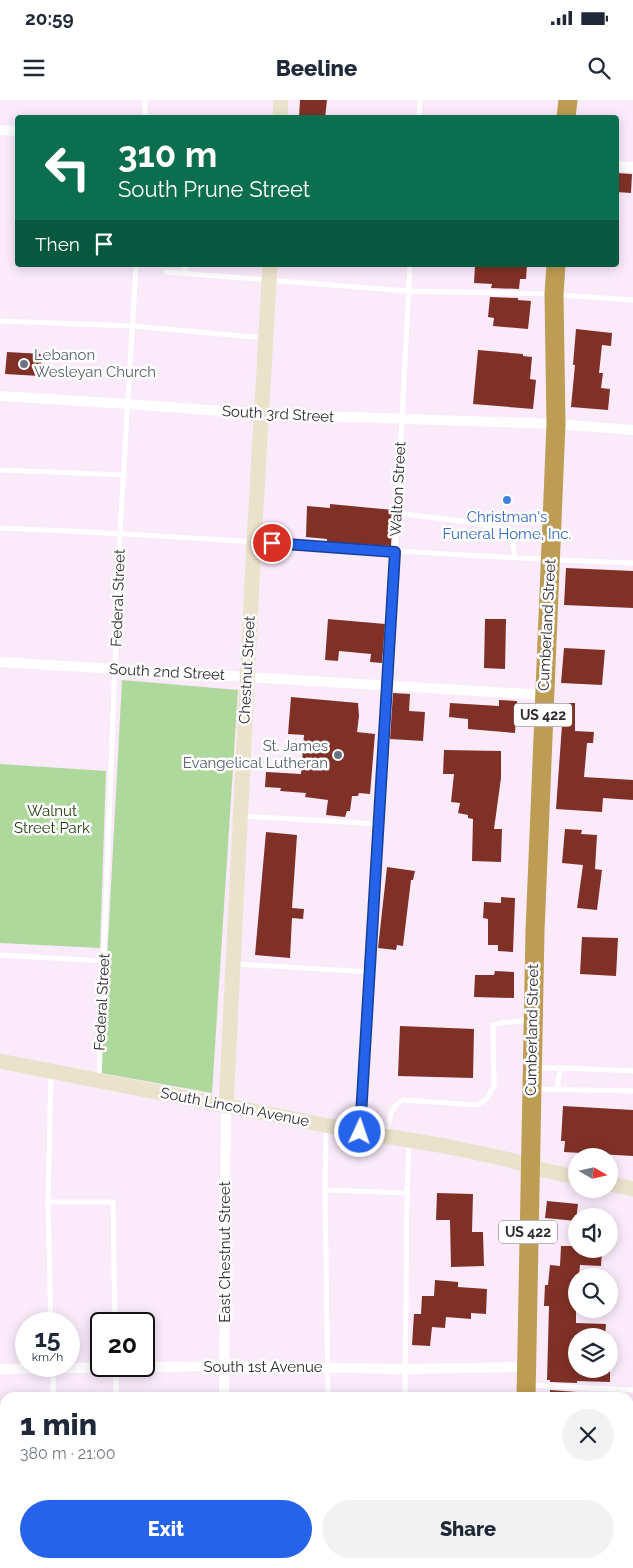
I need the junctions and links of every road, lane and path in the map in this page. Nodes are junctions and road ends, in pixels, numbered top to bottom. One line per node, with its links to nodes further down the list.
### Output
1 (145, 100): 5 (lane)
2 (281, 100): 6 (street)
3 (420, 100): 7 (lane)
4 (568, 100): 8 (highway)
5 (145, 115)
6 (280, 115)
7 (419, 115)
8 (566, 115)
9 (0, 130): 10 (street)
10 (15, 131)
11 (619, 166): 12 (street)
12 (633, 167)
13 (136, 267): 24 (lane, Federal Street)
14 (186, 267): 19 (lane)
15 (410, 267): 20 (lane, Walton Street)
16 (556, 267): 21 (highway, Cumberland Street / US 422)
17 (166, 272): 19 (lane)
18 (270, 272): 19 (lane); 20 (lane); 25 (street, Chestnut Street)
19 (185, 274)
20 (408, 291): 21 (lane); 29 (lane, Walton Street)
21 (554, 294): 22 (lane); 30 (highway, Cumberland Street / US 422)
22 (633, 300)
23 (0, 321): 24 (lane)
24 (132, 326): 25 (lane); 27 (lane, Federal Street)
25 (267, 338): 28 (street, Chestnut Street)
26 (0, 396): 27 (street, South 3rd Street)
27 (128, 404): 28 (street, South 3rd Street); 33 (lane, Federal Street)
28 (262, 414): 29 (street, South 3rd Street); 37 (street, Chestnut Street)
29 (402, 418): 30 (street, South 3rd Street); 34 (lane, Walton Street)
30 (556, 424): 31 (street, South 3rd Street); 40 (highway, Cumberland Street / US 422)
31 (633, 430)
32 (0, 470): 33 (lane)
33 (124, 475): 36 (lane, Federal Street)
34 (397, 513): 38 (lane, Walton Street); 39 (lane)
35 (0, 528): 36 (lane)
36 (120, 533): 37 (lane); 43 (lane, Federal Street)
37 (254, 542): 38 (lane); 44 (street, Chestnut Street)
38 (395, 552): 39 (lane); 45 (lane, Walton Street)
39 (515, 558): 40 (lane)
40 (550, 560): 41 (lane); 46 (highway, Cumberland Street / US 422)
41 (633, 563)
42 (0, 662): 43 (street, South 2nd Street)
43 (116, 669): 44 (street, South 2nd Street); 50 (lane, Federal Street)
44 (247, 677): 45 (street, South 2nd Street); 47 (street, Chestnut Street)
45 (387, 685): 46 (street, South 2nd Street); 48 (lane, Walton Street)
46 (543, 695): 53 (highway, Cumberland Street / US 422)
47 (240, 816): 48 (lane); 51 (street, Chestnut Street)
48 (379, 824): 52 (lane, Walton Street)
49 (0, 955): 50 (lane)
50 (104, 960): 59 (lane, Federal Street)
51 (233, 964): 52 (lane); 63 (street, Chestnut Street)
52 (370, 972): 65 (lane, Walton Street)
53 (532, 1020): 55 (highway, Cumberland Street / US 422); 66 (lane)
54 (0, 1061): 57 (street, South Lincoln Avenue)
55 (532, 1068): 56 (lane); 60 (highway, Cumberland Street / US 422)
56 (564, 1068): 58 (lane); 61 (lane)
57 (51, 1071): 59 (street, South Lincoln Avenue); 74 (lane)
58 (633, 1071)
59 (99, 1080): 63 (street, South Lincoln Avenue)
60 (531, 1089): 61 (lane); 68 (highway, Cumberland Street / US 422)
61 (560, 1090): 62 (lane)
62 (633, 1091)
63 (226, 1106): 64 (street, South Lincoln Avenue); 77 (street, East Chestnut Street)
64 (326, 1125): 65 (street, South Lincoln Avenue); 72 (lane)
65 (360, 1132): 66 (street, South Lincoln Avenue)
66 (387, 1137): 67 (street, South Lincoln Avenue)
67 (409, 1140): 68 (street, South Lincoln Avenue); 73 (lane)
68 (529, 1166): 69 (street, South Lincoln Avenue); 85 (highway, US 422)
69 (568, 1175)
70 (618, 1186): 71 (street)
71 (633, 1188)
72 (325, 1190): 73 (lane); 79 (lane)
73 (407, 1193): 82 (lane)
74 (48, 1202): 75 (lane); 76 (lane)
75 (51, 1312)
76 (115, 1312)
77 (225, 1366): 78 (street, South 1st Avenue); 79 (street, South 1st Avenue); 89 (street, East Chestnut Street)
78 (155, 1367)
79 (328, 1367): 82 (street, South 1st Avenue); 90 (lane)
80 (0, 1369): 81 (street, South 1st Avenue)
81 (15, 1369)
82 (405, 1369): 85 (street, South 1st Avenue); 91 (lane)
83 (53, 1377): 87 (lane)
84 (116, 1377): 88 (lane)
85 (526, 1383): 86 (lane)
86 (633, 1390)
87 (53, 1392)
88 (116, 1392)
89 (224, 1392)
90 (328, 1392)
91 (405, 1392)

